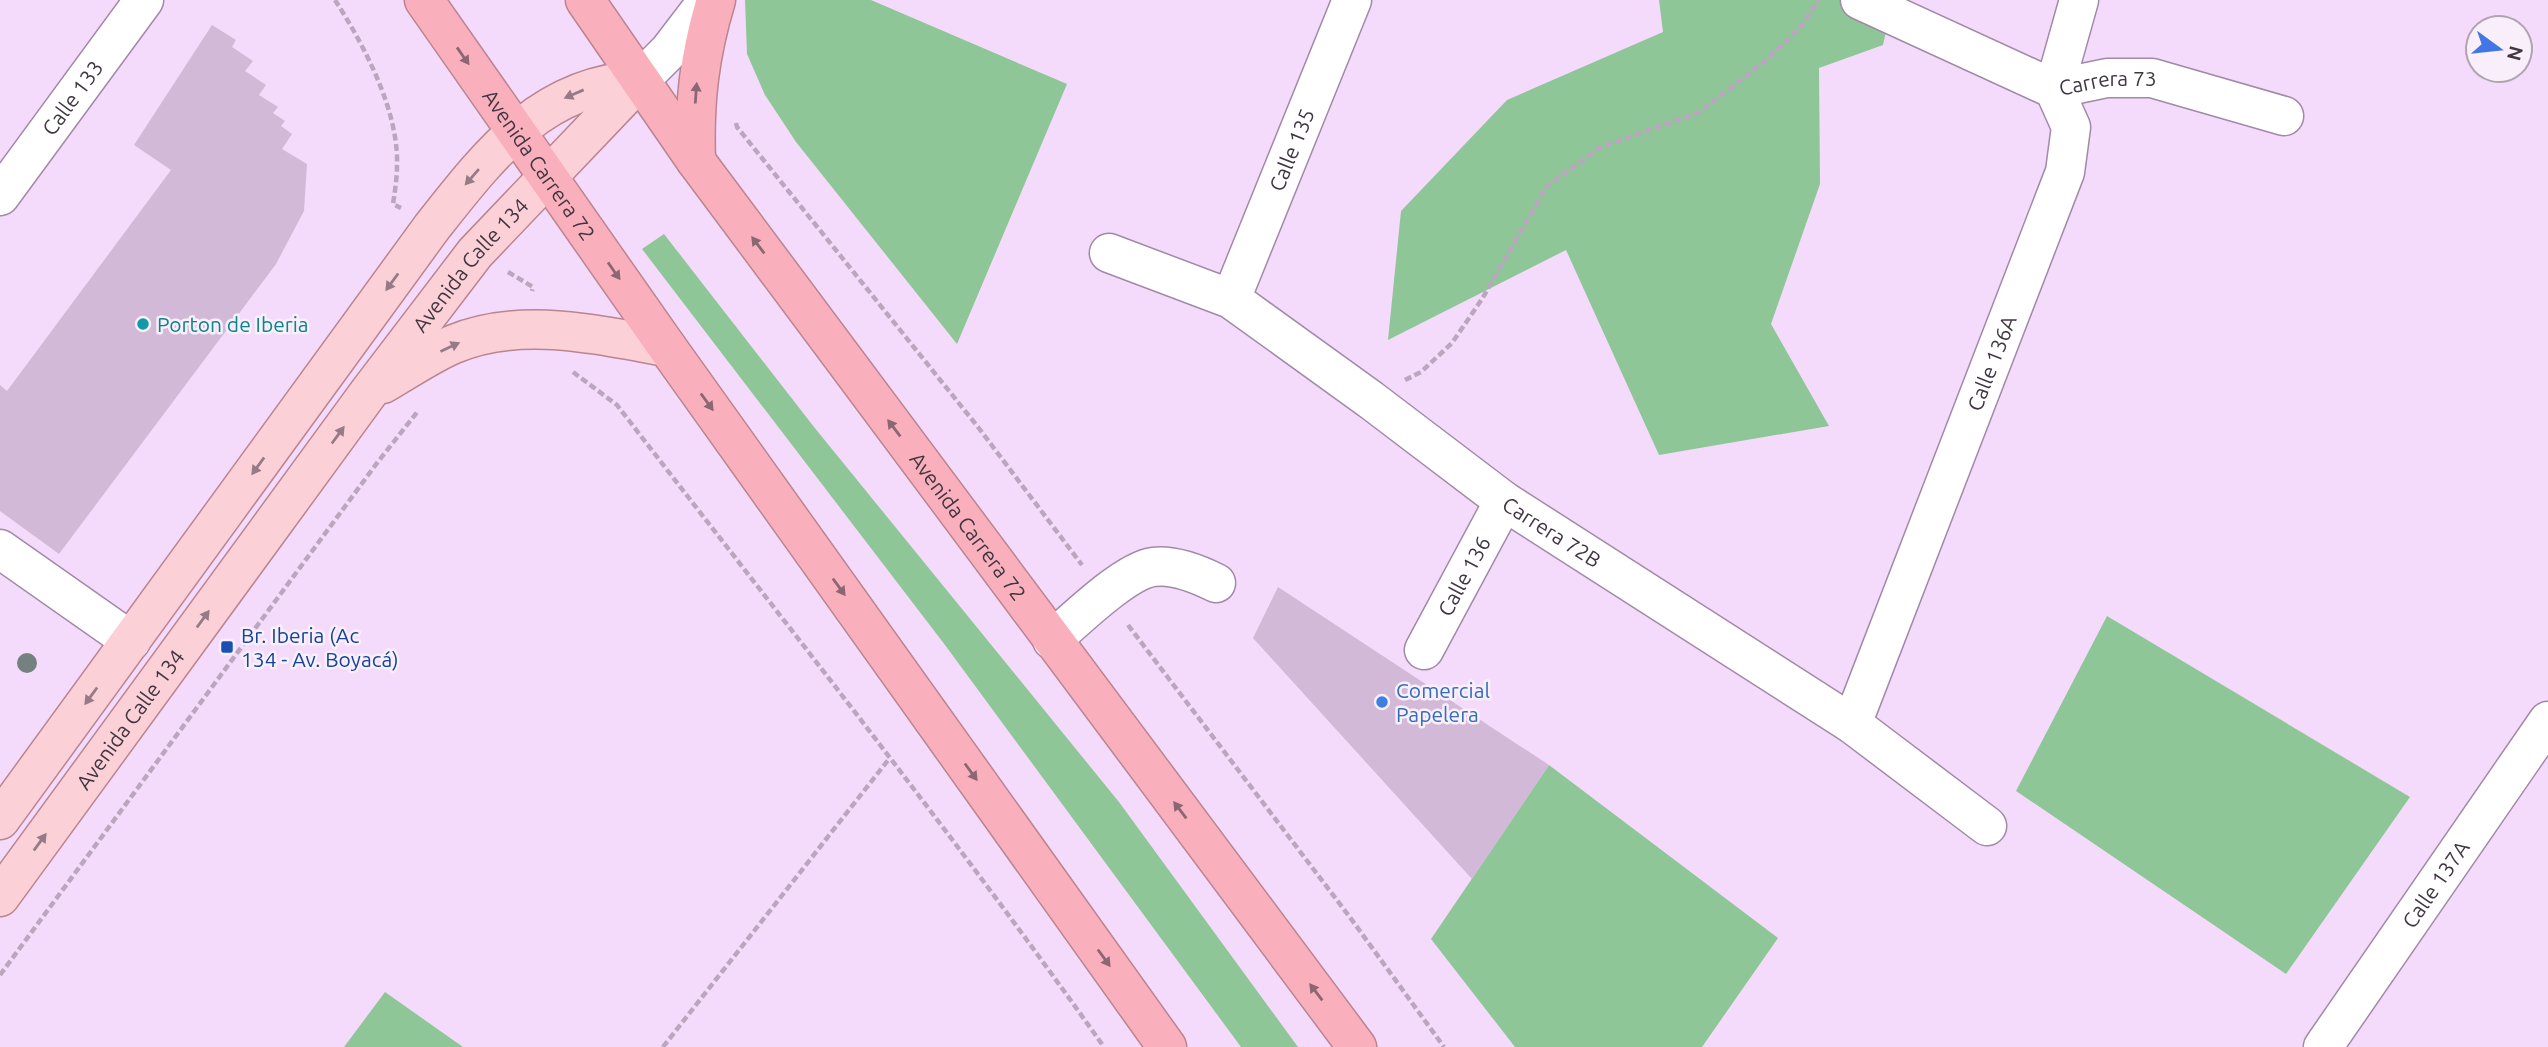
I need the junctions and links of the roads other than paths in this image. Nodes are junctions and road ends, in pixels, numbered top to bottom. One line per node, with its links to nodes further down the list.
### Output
1 (424, 0): 12 (highway, Avenida Carrera 72, one-way to 12)
2 (585, 0): 9 (highway, Avenida Carrera 72)
3 (708, 0): 9 (street)
4 (716, 0): 13 (highway, one-way to 4)
5 (1352, 0): 17 (street, Calle 135)
6 (1860, 0): 10 (street, Carrera 73)
7 (2079, 0): 10 (street)
8 (134, 4): 15 (street, Calle 133)
9 (640, 80): 12 (main road, one-way to 12); 13 (highway, Avenida Carrera 72); 14 (main road, Avenida Calle 134)
10 (2054, 89): 11 (street, Carrera 73); 27 (street, Calle 136A)
11 (2284, 116)
12 (517, 132): 14 (highway, Avenida Carrera 72); 24 (main road, one-way to 24)
13 (696, 161): 23 (highway, Avenida Carrera 72, one-way to 13)
14 (547, 175): 18 (highway, Avenida Carrera 72, one-way to 18); 19 (main road, Avenida Calle 134)
15 (0, 196)
16 (1109, 253): 17 (street, Carrera 72B)
17 (1231, 299): 20 (street, Carrera 72B)
18 (667, 347): 19 (main road, one-way to 18); 31 (highway, Avenida Carrera 72, one-way to 31)
19 (369, 391): 30 (main road, Avenida Calle 134, one-way to 19)
20 (1504, 501): 25 (street, Calle 136); 27 (street, Carrera 72B)
21 (0, 549): 24 (street)
22 (1216, 583): 23 (street)
23 (1052, 640): 32 (highway, Avenida Carrera 72, one-way to 23)
24 (131, 641): 28 (main road, one-way to 28)
25 (1424, 650)
26 (2548, 720): 33 (street, Calle 137A)
27 (1852, 724): 29 (street, Carrera 72B)
28 (0, 820)
29 (1987, 826)
30 (0, 897)
31 (1167, 1047)
32 (1357, 1047)
33 (2323, 1047)

